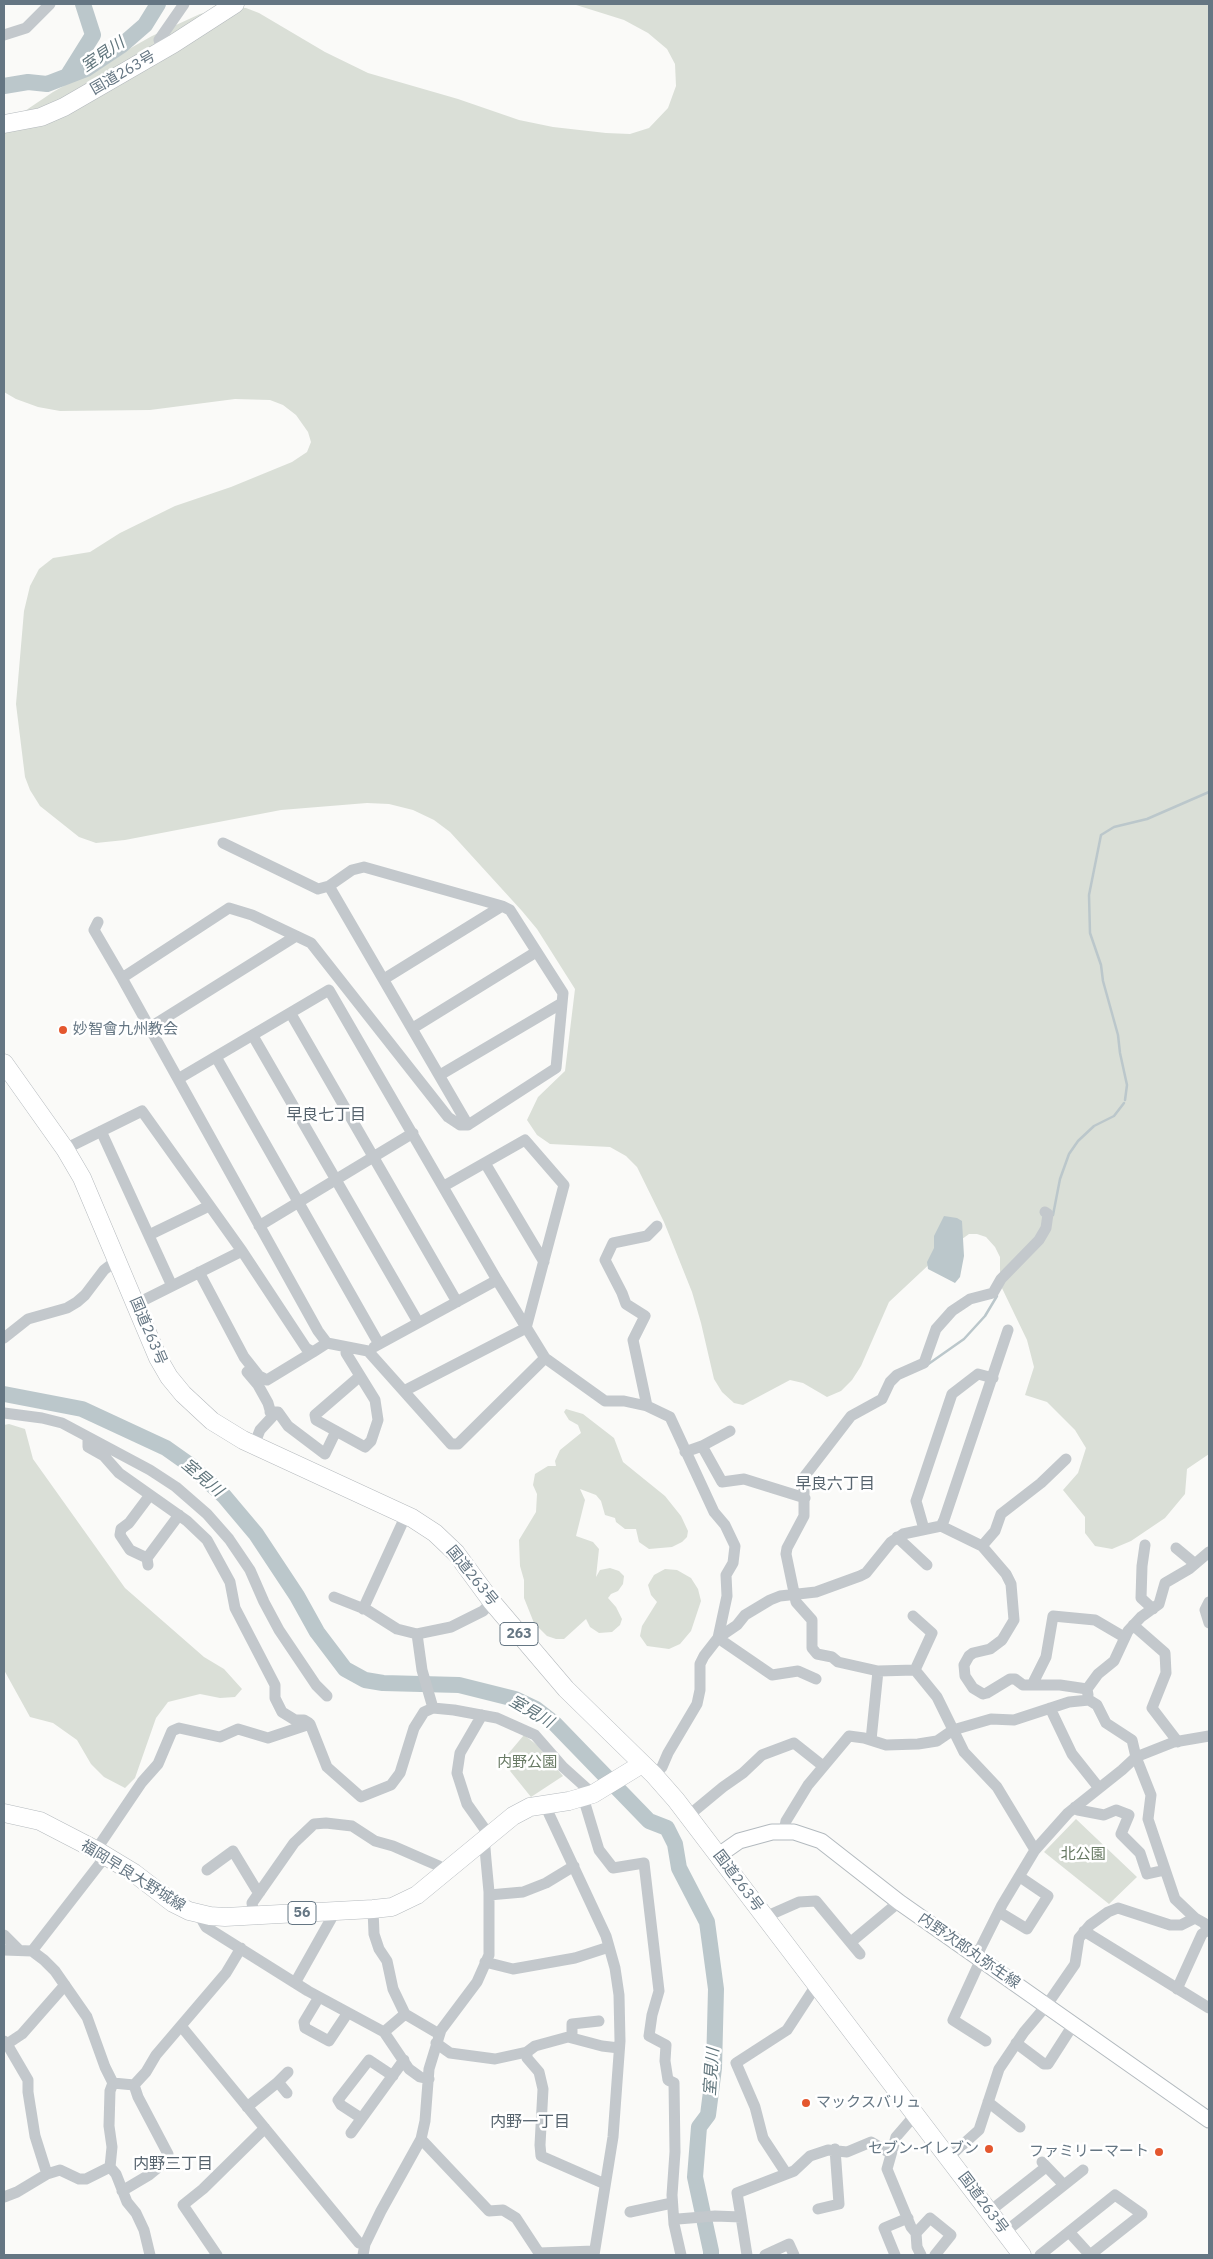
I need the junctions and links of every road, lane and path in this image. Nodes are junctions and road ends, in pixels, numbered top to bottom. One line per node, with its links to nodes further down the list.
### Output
1 (50, 4): 4 (street)
2 (184, 4): 5 (street)
3 (235, 4): 5 (main road, 国道263号)
4 (4, 35)
5 (162, 50): 6 (main road, 国道263号)
6 (4, 124)
7 (223, 843): 8 (street)
8 (329, 886): 9 (street); 14 (street)
9 (502, 906): 12 (street); 14 (street)
10 (98, 922): 13 (street)
11 (296, 936): 13 (street); 15 (street); 19 (street)
12 (536, 952): 17 (street); 20 (street)
13 (122, 978): 19 (street)
14 (384, 978): 20 (street)
15 (340, 982): 16 (street); 26 (street)
16 (330, 990): 18 (street); 28 (street)
17 (562, 1003): 24 (street); 26 (street)
18 (291, 1014): 21 (street); 30 (street)
19 (149, 1028): 25 (street)
20 (413, 1028): 24 (street)
21 (253, 1036): 22 (street); 32 (street)
22 (216, 1057): 25 (street); 34 (street)
23 (4, 1063): 29 (main road, 国道263号 / 263)
24 (440, 1075): 26 (street)
25 (178, 1079): 37 (street)
26 (468, 1125)
27 (102, 1131): 29 (street); 35 (street); 39 (street)
28 (413, 1133): 30 (street); 33 (street)
29 (65, 1149): 41 (main road, 国道263号 / 263)
30 (373, 1157): 32 (street); 46 (street)
31 (485, 1163): 33 (street); 42 (street); 42 (street)
32 (335, 1179): 34 (street); 48 (street)
33 (444, 1186): 44 (street)
34 (298, 1202): 37 (street); 53 (street)
35 (208, 1206): 39 (street); 40 (street)
36 (1045, 1212): 73 (street)
37 (259, 1226): 52 (street)
38 (656, 1226): 62 (street)
39 (149, 1235): 45 (street)
40 (242, 1251): 43 (street); 56 (street)
41 (117, 1260): 47 (main road, 国道263号 / 263); 51 (street)
42 (544, 1262): 49 (street)
43 (199, 1272): 45 (street); 56 (street)
44 (497, 1280): 46 (street); 49 (street)
45 (172, 1286): 47 (street)
46 (457, 1302): 48 (street)
47 (136, 1304): 68 (main road, 国道263号 / 263)
48 (418, 1322): 53 (street)
49 (526, 1328): 57 (street); 61 (street)
50 (1008, 1330): 60 (street)
51 (4, 1338)
52 (327, 1343): 54 (street); 56 (street)
53 (379, 1344): 55 (street)
54 (347, 1347): 55 (street); 59 (street)
55 (368, 1351): 61 (street)
56 (313, 1352)
57 (545, 1358): 61 (street); 62 (street)
58 (239, 1364): 63 (street)
59 (360, 1377): 65 (street); 65 (street)
60 (993, 1378): 76 (street); 77 (street)
61 (404, 1391)
62 (647, 1406): 70 (street)
63 (270, 1412): 65 (street); 68 (street)
64 (4, 1413): 67 (street)
65 (336, 1431)
66 (730, 1431): 69 (street)
67 (88, 1437): 72 (street); 102 (street)
68 (254, 1445): 74 (main road, 国道263号 / 263)
69 (702, 1446): 70 (street); 73 (street)
70 (686, 1452): 96 (street)
71 (1066, 1459): 80 (street)
72 (150, 1494): 75 (street); 75 (street)
73 (805, 1498): 85 (street)
74 (406, 1514): 87 (main road, 国道263号 / 263); 89 (street)
75 (179, 1515): 106 (street)
76 (941, 1526): 77 (street); 80 (street)
77 (924, 1529): 78 (street)
78 (897, 1538): 84 (street); 85 (street)
79 (1145, 1544): 90 (street)
80 (982, 1546): 100 (street)
81 (1176, 1548): 83 (street)
82 (1209, 1552): 83 (street)
83 (1194, 1563): 90 (street)
84 (927, 1565)
85 (794, 1594): 96 (street); 98 (street)
86 (334, 1597): 89 (street)
87 (492, 1602): 94 (street); 113 (main road, 国道263号 / 263)
88 (1209, 1602): 92 (street)
89 (363, 1609): 94 (street)
90 (1154, 1609): 93 (street)
91 (913, 1616): 97 (street)
92 (1209, 1623)
93 (1133, 1625): 95 (street); 110 (street)
94 (417, 1634): 103 (street)
95 (1124, 1637): 100 (street); 101 (street)
96 (718, 1638): 99 (street); 113 (street)
97 (915, 1670): 98 (street); 107 (street)
98 (878, 1671): 109 (street)
99 (816, 1679)
100 (1032, 1685): 101 (street)
101 (1088, 1694): 104 (street); 111 (street)
102 (327, 1696)
103 (433, 1708): 105 (street); 106 (street)
104 (1050, 1708): 107 (street); 114 (street)
105 (482, 1715): 115 (street); 121 (street)
106 (310, 1724): 123 (street)
107 (953, 1730): 109 (street); 122 (street)
108 (1209, 1736): 110 (street)
109 (871, 1740): 112 (street)
110 (1178, 1742): 111 (street)
111 (1136, 1757): 114 (street); 127 (street)
112 (823, 1766): 119 (street); 120 (street)
113 (648, 1769): 115 (main road, 56); 119 (main road, 国道263号 / 263)
114 (1099, 1788): 117 (street)
115 (588, 1796): 116 (main road, 福岡早良大野城線 / 56); 200 (street)
116 (548, 1803): 121 (main road, 福岡早良大野城線 / 56); 125 (street)
117 (1075, 1807): 122 (street); 127 (street)
118 (4, 1813): 123 (main road, 福岡早良大野城線 / 56)
119 (688, 1816): 124 (main road, 国道263号 / 263)
120 (784, 1831): 124 (main road, 内野次郎丸弥生線); 132 (main road, 内野次郎丸弥生線)
121 (484, 1839): 128 (main road, 福岡早良大野城線 / 56); 131 (street)
122 (1035, 1850): 129 (street)
123 (101, 1854): 136 (main road, 福岡早良大野城線 / 56); 148 (street)
124 (719, 1855): 138 (main road, 国道263号 / 263)
125 (574, 1866): 131 (street); 144 (street)
126 (207, 1870): 130 (street)
127 (1165, 1870): 139 (street)
128 (444, 1873): 130 (street); 133 (main road, 福岡早良大野城線 / 56)
129 (1020, 1877): 135 (street); 135 (street)
130 (260, 1892): 137 (street)
131 (489, 1895): 151 (street)
132 (898, 1902): 143 (street); 150 (main road, 内野次郎丸弥生線)
133 (373, 1909): 134 (main road, 福岡早良大野城線 / 56); 160 (street)
134 (333, 1912): 137 (main road, 福岡早良大野城線 / 56); 152 (street)
135 (998, 1912): 150 (street)
136 (201, 1914): 137 (main road, 福岡早良大野城線 / 56); 145 (street)
137 (254, 1916)
138 (765, 1917): 143 (street); 153 (main road, 国道263号 / 263)
139 (1195, 1918): 140 (street); 141 (street)
140 (1209, 1930): 155 (street)
141 (1084, 1932): 155 (street); 157 (street)
142 (4, 1935): 147 (street)
143 (851, 1942): 149 (street)
144 (609, 1946): 151 (street); 170 (street)
145 (241, 1948): 152 (street); 163 (street)
146 (4, 1950): 147 (street)
147 (19, 1950): 148 (street)
148 (32, 1951): 154 (street)
149 (860, 1954)
150 (979, 1957): 157 (main road, 内野次郎丸弥生線); 167 (street)
151 (485, 1962): 166 (street)
152 (295, 1983): 156 (street)
153 (817, 1984): 182 (main road, 国道263号 / 263); 194 (street)
154 (65, 1985): 168 (street); 177 (street)
155 (1177, 1988): 158 (street)
156 (319, 1997): 159 (street); 159 (street)
157 (1046, 2006): 162 (main road, 内野次郎丸弥生線); 169 (street)
158 (1209, 2008)
159 (347, 2014): 164 (street)
160 (405, 2014): 164 (street); 166 (street)
161 (599, 2020): 165 (street)
162 (1073, 2025): 169 (street); 184 (main road, 内野次郎丸弥生線)
163 (181, 2026): 178 (street); 181 (street)
164 (384, 2032): 172 (street)
165 (572, 2037): 170 (street); 171 (street)
166 (438, 2038): 171 (street); 175 (street)
167 (986, 2041)
168 (6, 2043): 195 (street)
169 (1016, 2043): 180 (street)
170 (619, 2048): 196 (street)
171 (527, 2052): 196 (street)
172 (404, 2060): 174 (street); 175 (street)
173 (288, 2072): 176 (street)
174 (393, 2076): 183 (street); 183 (street)
175 (429, 2079): 188 (street)
176 (278, 2082): 179 (street); 181 (street)
177 (113, 2083): 178 (street); 192 (street)
178 (134, 2085): 198 (street)
179 (287, 2093)
180 (988, 2102): 185 (street); 191 (street)
181 (247, 2107): 186 (street)
182 (915, 2116): 190 (street); 191 (main road, 国道263号 / 263)
183 (362, 2118): 187 (street)
184 (1209, 2120)
185 (1020, 2127)
186 (265, 2128): 210 (street); 214 (street)
187 (351, 2133)
188 (421, 2139): 210 (street); 211 (street)
189 (835, 2149): 190 (street); 194 (street); 201 (street)
190 (890, 2153): 205 (street)
191 (948, 2157): 202 (main road, 国道263号 / 263)
192 (110, 2167): 195 (street); 198 (street)
193 (1083, 2170): 197 (street)
194 (786, 2173): 204 (street)
195 (47, 2174): 199 (street)
196 (605, 2184): 211 (street)
197 (1064, 2185): 202 (street); 207 (street)
198 (122, 2190): 213 (street)
199 (4, 2197)
200 (672, 2203): 203 (street); 215 (street)
201 (818, 2209)
202 (990, 2211): 207 (main road, 国道263号 / 263)
203 (630, 2212)
204 (740, 2217): 206 (street); 216 (street)
205 (908, 2218): 208 (street); 219 (street)
206 (678, 2219)
207 (1005, 2232): 221 (main road, 国道263号 / 263)
208 (916, 2233): 212 (street); 220 (street)
209 (1070, 2233): 209 (street); 222 (street)
210 (364, 2250)
211 (594, 2253)
212 (917, 2253)
213 (150, 2255)
214 (217, 2255)
215 (681, 2255)
216 (747, 2255)
217 (766, 2255): 218 (street)
218 (794, 2255)
219 (895, 2255)
220 (935, 2255)
221 (1022, 2255)
222 (1040, 2255)

